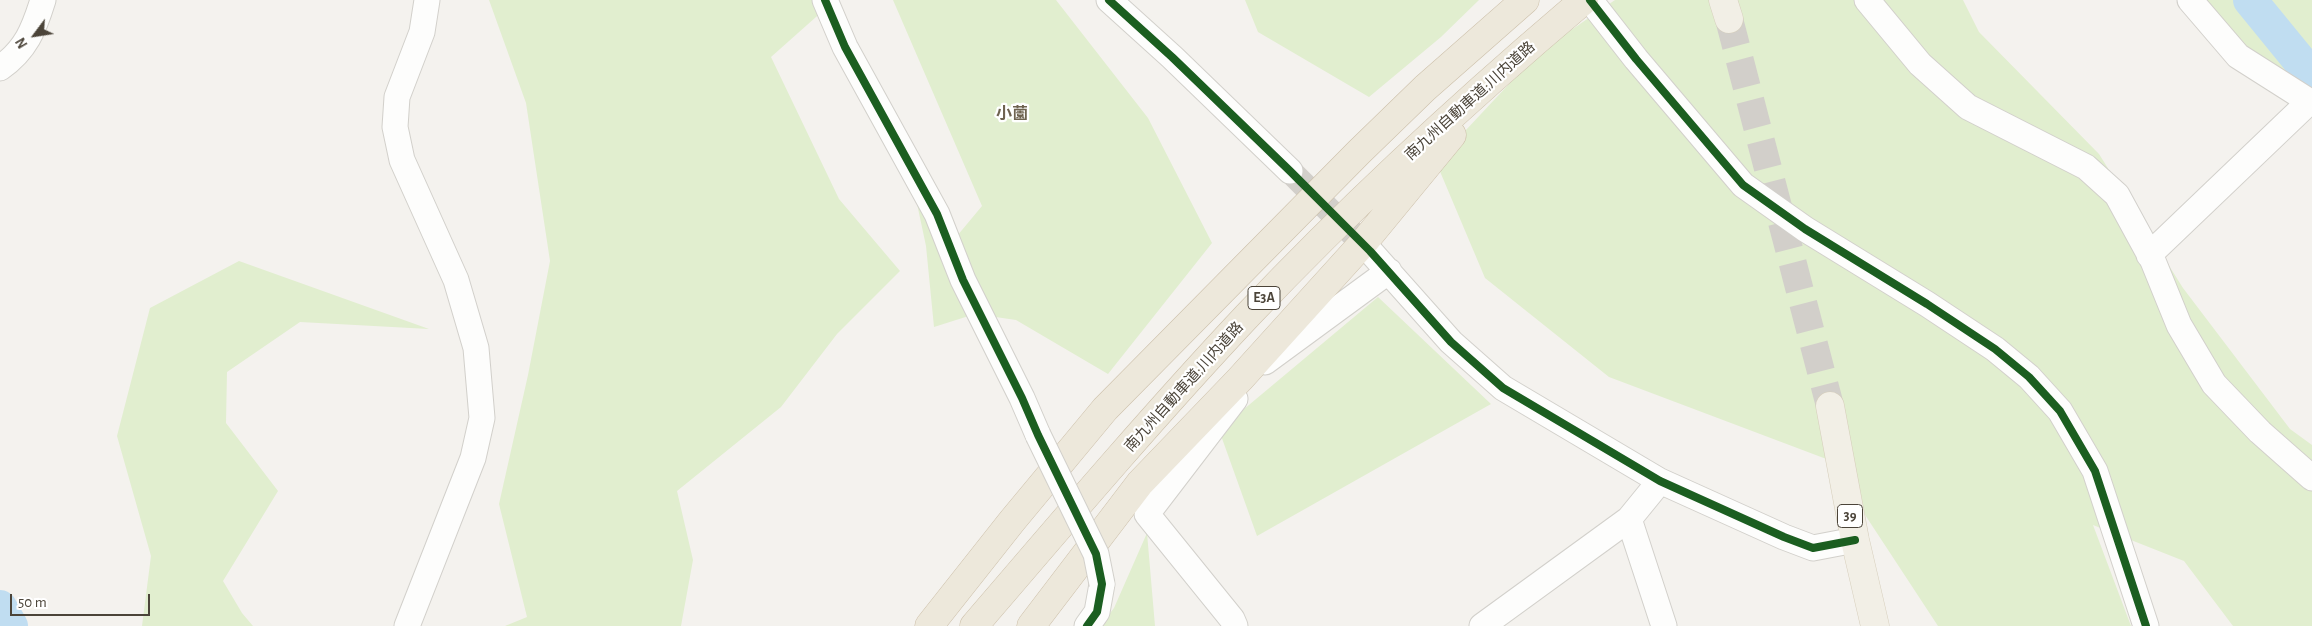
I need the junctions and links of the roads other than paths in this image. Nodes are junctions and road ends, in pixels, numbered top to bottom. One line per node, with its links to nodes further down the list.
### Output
1 (43, 0): 11 (street)
2 (427, 0): 23 (street)
3 (825, 0): 28 (street, bridge)
4 (1109, 0): 13 (street)
5 (1526, 0): 22 (highway, E3A)
6 (1584, 0): 10 (highway, 南九州自動車道;川内道路 / E3A)
7 (1590, 0): 33 (street)
8 (1867, 0): 15 (street)
9 (2190, 0): 12 (street)
10 (1515, 59): 26 (highway, 南九州自動車道;川内道路 / E3A); 27 (highway)
11 (0, 68)
12 (2311, 102): 15 (street)
13 (1290, 170)
14 (1370, 251): 16 (street)
15 (2149, 255): 18 (street)
16 (1389, 271): 19 (street); 29 (street)
17 (1830, 406): 21 (main road, 39)
18 (2312, 478)
19 (1660, 481): 20 (street); 21 (street)
20 (1629, 519): 30 (street); 31 (street)
21 (1855, 540): 32 (main road, 39)
22 (988, 551): 24 (highway); 25 (highway, E3A)
23 (406, 626)
24 (922, 626)
25 (929, 626)
26 (974, 626)
27 (1031, 626)
28 (1087, 626)
29 (1235, 626)
30 (1482, 626)
31 (1664, 626)
32 (1875, 626)
33 (2146, 626)

